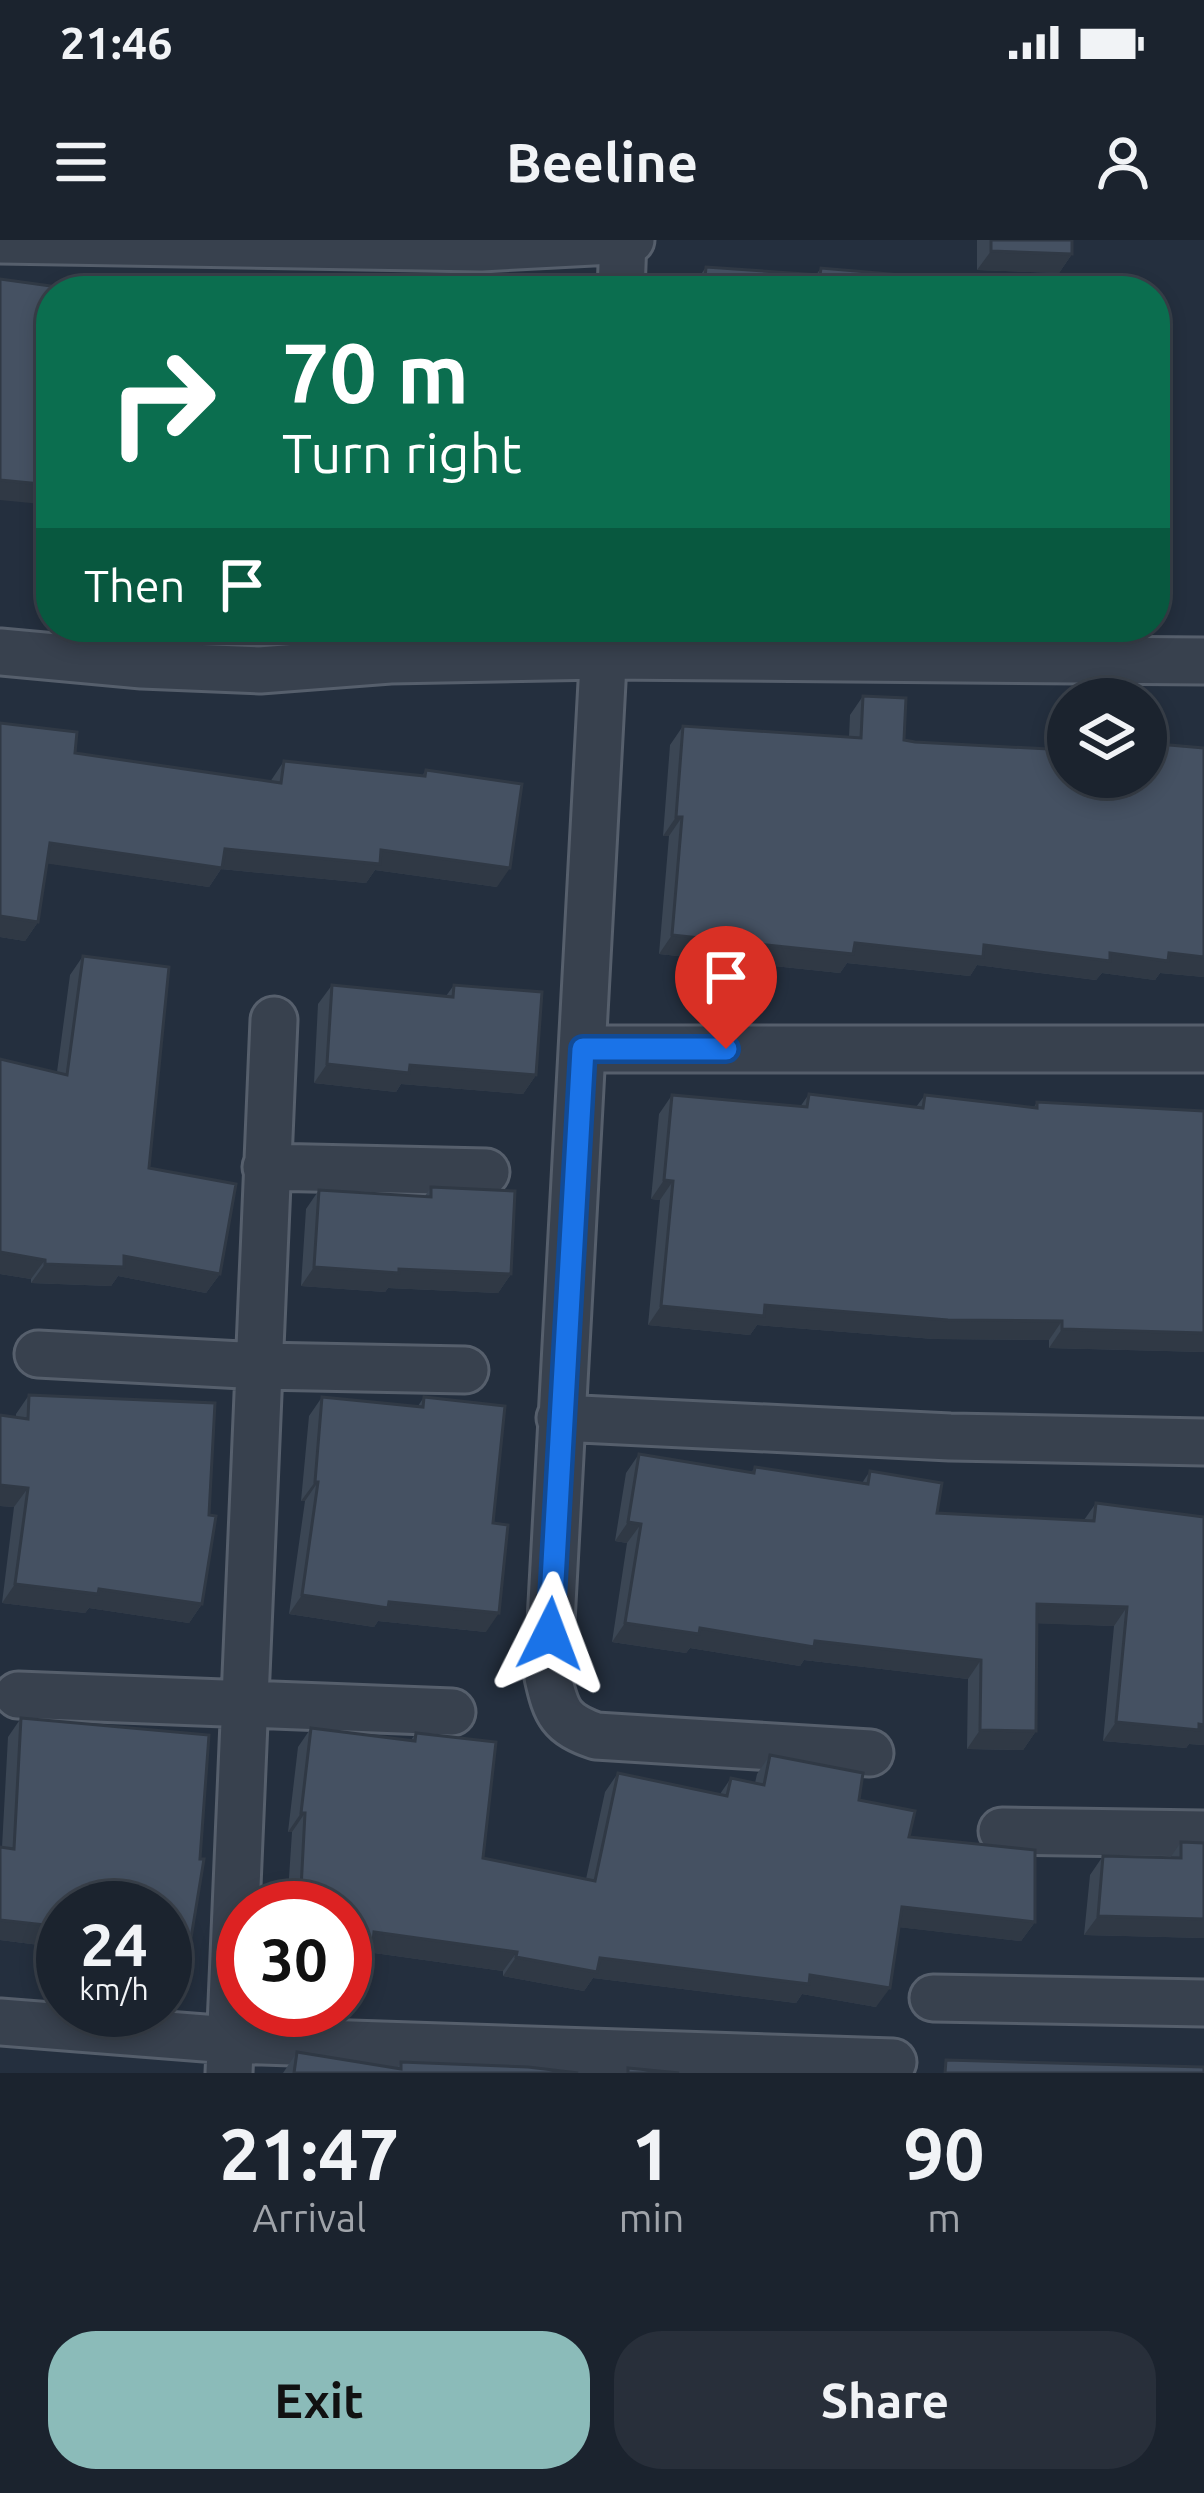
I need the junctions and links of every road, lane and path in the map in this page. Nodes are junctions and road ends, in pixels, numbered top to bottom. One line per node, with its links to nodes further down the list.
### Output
1 (0, 240): 2 (street)
2 (626, 240): 3 (street)
3 (622, 276)
4 (593, 642): 7 (street)
5 (604, 642): 10 (street)
6 (634, 642): 8 (street)
7 (0, 652)
8 (1204, 661)
9 (274, 1020): 12 (street)
10 (583, 1049): 11 (street); 17 (street)
11 (1204, 1049)
12 (266, 1167): 13 (street); 15 (street)
13 (486, 1172)
14 (38, 1354): 15 (street)
15 (260, 1366): 16 (street); 20 (street)
16 (465, 1370)
17 (560, 1418): 18 (street); 22 (street)
18 (1204, 1442)
19 (18, 1694): 20 (street)
20 (242, 1702): 21 (street); 28 (street)
21 (452, 1712)
22 (870, 1753)
23 (1002, 1831): 24 (street)
24 (1204, 1834)
25 (933, 1998): 26 (street)
26 (1204, 2003)
27 (0, 2022): 28 (street)
28 (229, 2057): 29 (street)
29 (893, 2062)

